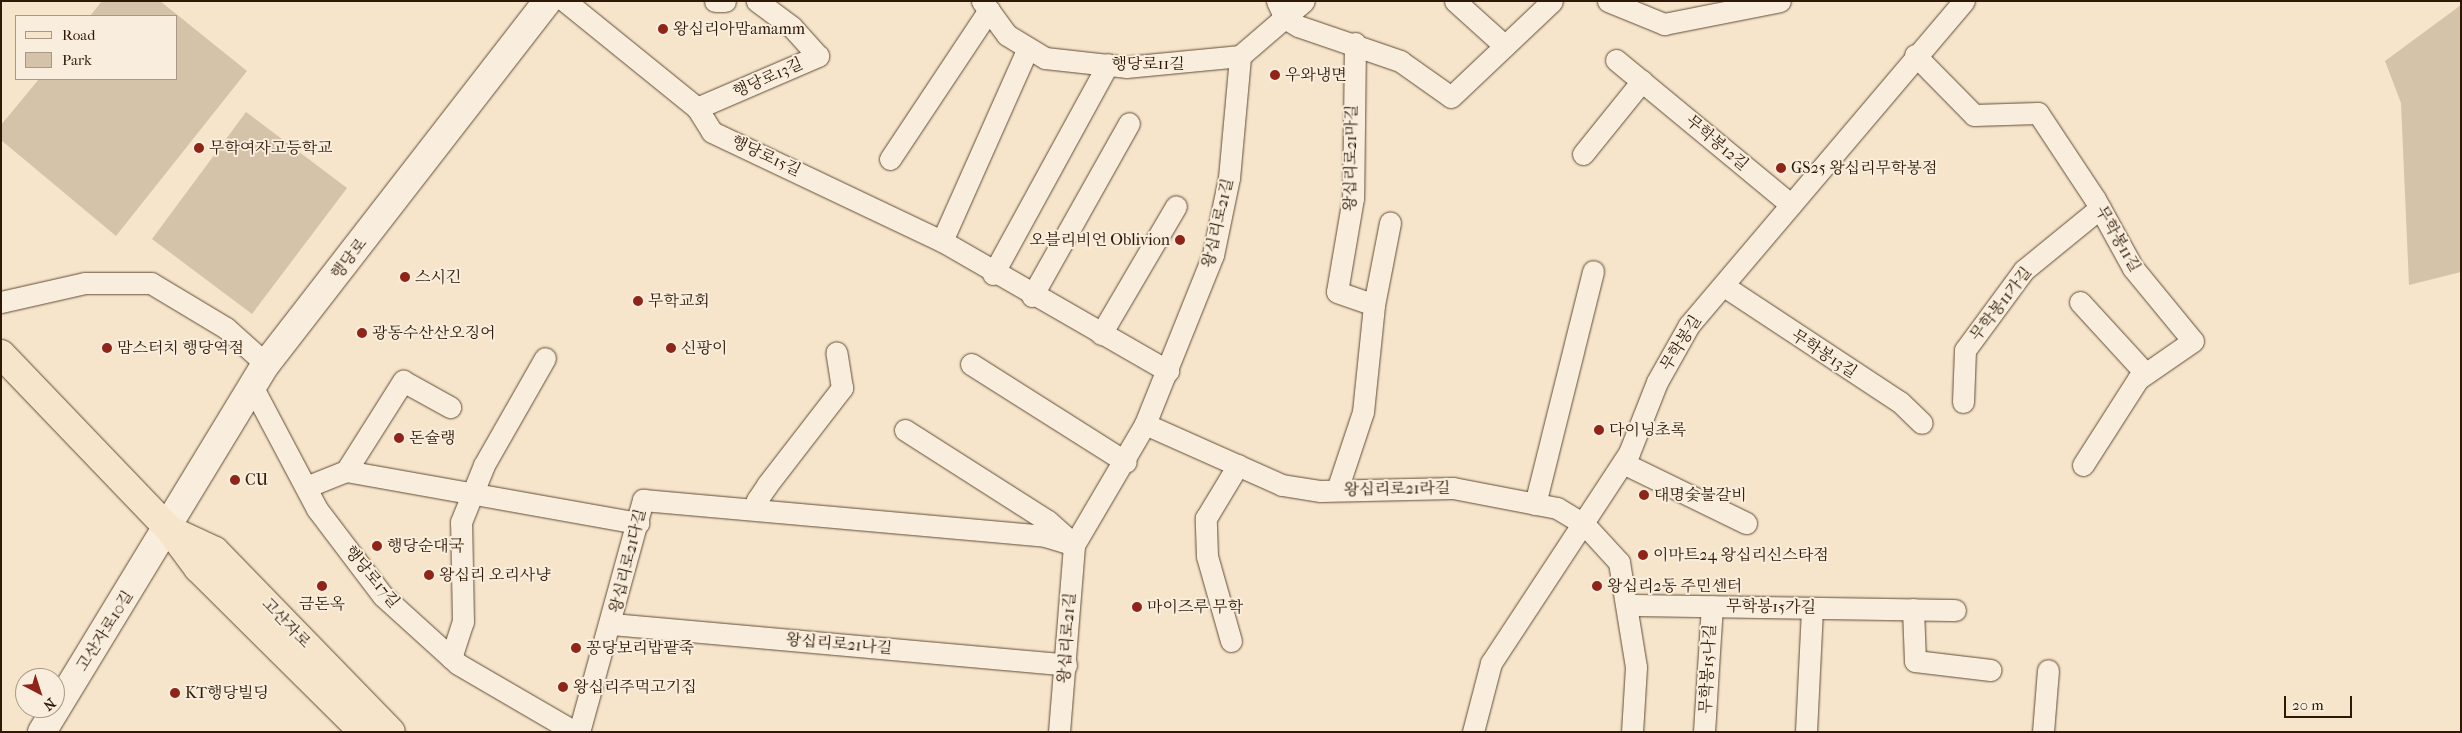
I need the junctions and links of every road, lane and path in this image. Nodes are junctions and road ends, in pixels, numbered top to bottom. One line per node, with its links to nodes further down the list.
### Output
1 (548, 1): 42 (main road, 행당로)
2 (565, 1): 22 (street, 행당로15길)
3 (715, 1): 4 (street)
4 (725, 1)
5 (756, 1): 22 (street, 행당로13길)
6 (1304, 1): 13 (street)
7 (1455, 1): 15 (street)
8 (1552, 1): 15 (street)
9 (1608, 1): 10 (street)
10 (1780, 1)
11 (1964, 1): 17 (street, 무학봉길)
12 (986, 6): 16 (street, 행당로11길); 25 (street, 행당로11길)
13 (1281, 10): 14 (street); 18 (street)
14 (1355, 43): 15 (street); 37 (street, 왕십리로21마길)
15 (1505, 46)
16 (1028, 48): 20 (street, 행당로11길); 30 (street)
17 (1915, 55): 26 (street, 무학봉길); 28 (street, 무학봉11길)
18 (1240, 56): 20 (street, 행당로11길); 44 (street, 왕십리로21길)
19 (1616, 60): 21 (street, 무학봉12길)
20 (1108, 64): 32 (street)
21 (1642, 81): 24 (street); 26 (street, 무학봉12길)
22 (697, 108): 30 (street, 행당로15길)
23 (1129, 123): 34 (street)
24 (1583, 154)
25 (890, 159)
26 (1791, 205): 33 (street, 무학봉길)
27 (1176, 206): 38 (street)
28 (2100, 208): 45 (street, 무학봉11길); 47 (street, 무학봉11가길)
29 (1390, 223): 37 (street)
30 (942, 241): 32 (street, 행당로15길)
31 (1593, 270): 60 (street)
32 (993, 274): 34 (street, 행당로15길)
33 (1724, 286): 49 (street, 무학봉13길); 53 (street, 무학봉길)
34 (1032, 296): 38 (street, 행당로15길)
35 (1, 302): 42 (street)
36 (2080, 302): 45 (street)
37 (1374, 305): 58 (street)
38 (1101, 334): 44 (street, 행당로15길)
39 (836, 352): 61 (street)
40 (1, 354): 65 (main road, 고산자로)
41 (545, 358): 59 (street)
42 (266, 364): 46 (main road, 행당로)
43 (971, 364): 52 (street)
44 (1168, 371): 50 (street, 왕십리로21길)
45 (2145, 373): 55 (street, 무학봉11길)
46 (253, 388): 57 (street, 행당로17길); 65 (main road, 행당로)
47 (1962, 402)
48 (450, 407): 56 (street)
49 (1922, 423)
50 (1145, 424): 52 (street, 왕십리로21길); 54 (street, 왕십리로21라길)
51 (905, 430): 66 (street)
52 (1126, 462): 66 (street, 왕십리로21길)
53 (1623, 463): 63 (street); 64 (street, 무학봉길)
54 (1238, 465): 58 (street, 왕십리로21라길); 73 (street)
55 (2084, 465)
56 (346, 471): 57 (street); 59 (street)
57 (306, 487): 74 (street, 행당로17길)
58 (1337, 490): 60 (street, 왕십리로21라길)
59 (471, 493): 62 (street); 74 (street)
60 (1535, 504): 64 (street, 왕십리로21라길)
61 (758, 510): 62 (street, 왕십리로21다길); 66 (street, 왕십리로21다길)
62 (638, 523): 72 (street, 왕십리로21다길)
63 (1746, 523)
64 (1584, 524): 67 (street); 84 (street, 무학봉길)
65 (169, 529): 78 (main road, 고산자로10길); 79 (main road, 고산자로); 80 (main road, 고산자로)
66 (1074, 545): 75 (street, 왕십리로21길)
67 (1629, 605): 68 (street, 무학봉15가길); 85 (street)
68 (1712, 606): 69 (street, 무학봉15가길); 86 (street, 무학봉15나길)
69 (1812, 608): 70 (street, 무학봉15가길); 87 (street)
70 (1913, 609): 71 (street, 무학봉15가길); 76 (street)
71 (1954, 610)
72 (611, 624): 75 (street, 왕십리로21나길); 82 (street, 왕십리로21다길)
73 (1231, 641)
74 (451, 658): 81 (street, 행당로17길)
75 (1066, 665): 83 (street, 왕십리로21길)
76 (1990, 670)
77 (2048, 670): 88 (street)
78 (42, 732)
79 (363, 732)
80 (391, 732)
81 (574, 732)
82 (579, 732)
83 (1059, 732)
84 (1473, 732)
85 (1632, 732)
86 (1704, 732)
87 (1806, 732)
88 (2044, 732)

